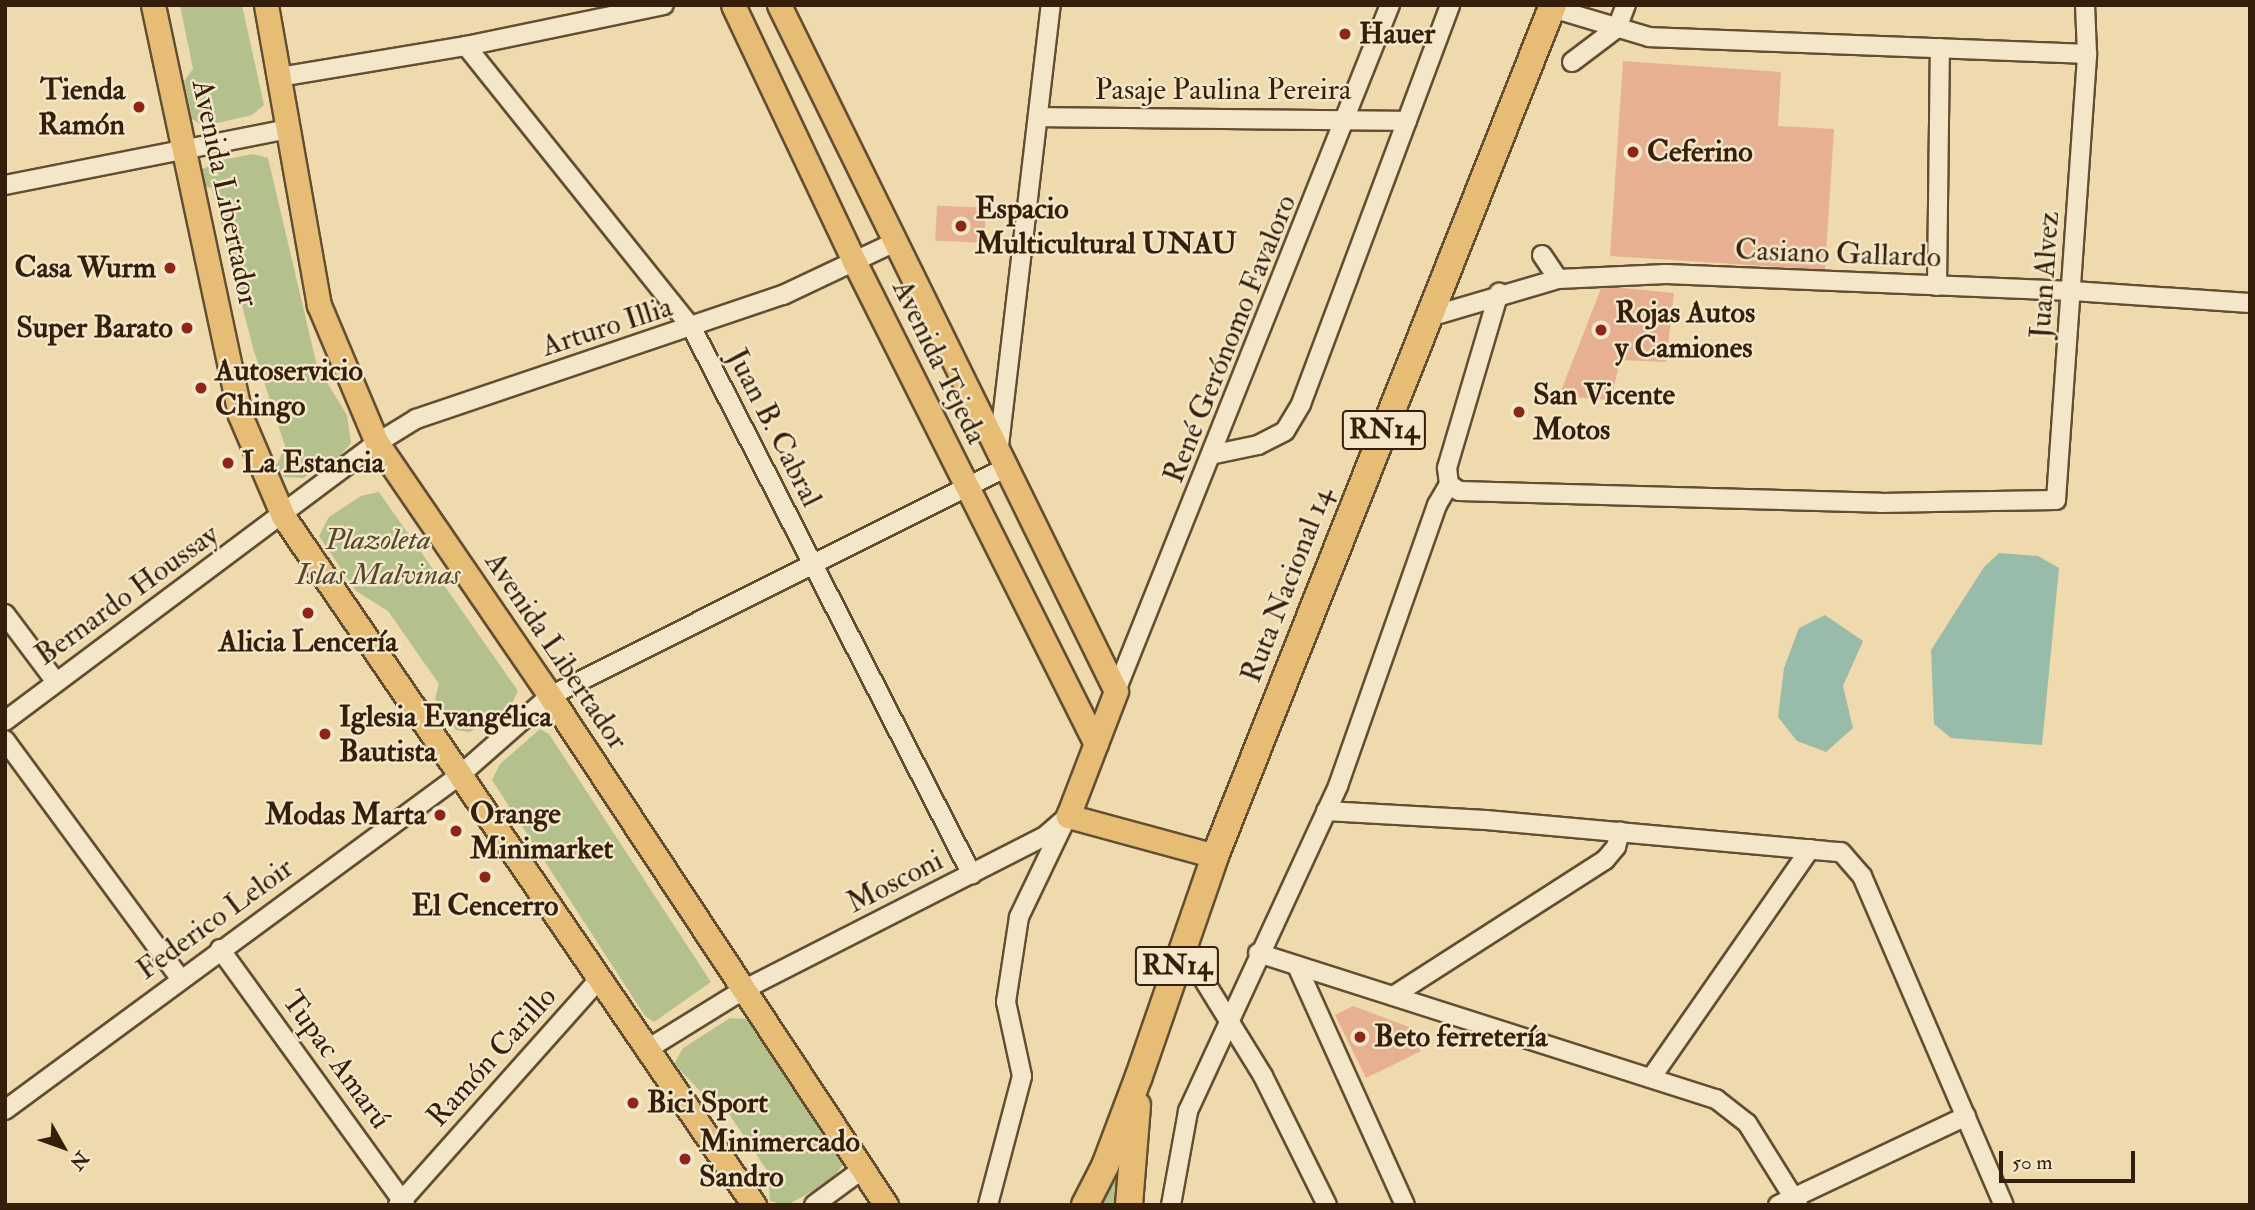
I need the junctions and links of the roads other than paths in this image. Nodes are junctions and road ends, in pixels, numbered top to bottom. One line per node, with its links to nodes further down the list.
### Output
1 (153, 5): 22 (main road, Avenida Libertador)
2 (266, 5): 17 (main road, Avenida Libertador)
3 (664, 5): 13 (street)
4 (733, 5): 26 (main road, Avenida Tejeda)
5 (779, 5): 24 (main road, Avenida Tejeda)
6 (1051, 5): 18 (street)
7 (1390, 5): 19 (street, René Gerónomo Favaloro)
8 (1450, 5): 20 (street)
9 (1626, 5): 12 (street)
10 (2085, 5): 15 (street, Juan Alvez)
11 (1553, 7): 12 (street); 32 (highway, Ruta Nacional 14 / RN14)
12 (1617, 28): 14 (street); 16 (street)
13 (466, 46): 17 (street); 33 (street, Juan B. Cabral)
14 (1940, 48): 15 (street); 28 (street)
15 (2087, 54): 29 (street, Juan Alvez)
16 (1572, 62)
17 (280, 77): 21 (main road, Avenida Libertador)
18 (1039, 117): 19 (street, Pasaje Paulina Pereira); 36 (street)
19 (1349, 118): 20 (street, Pasaje Paulina Pereira); 35 (street, René Gerónomo Favaloro)
20 (1407, 121): 35 (street)
21 (288, 129): 22 (street); 34 (main road, Avenida Libertador)
22 (183, 149): 23 (street); 39 (main road, Avenida Libertador)
23 (5, 185)
24 (892, 243): 26 (street, Arturo Illia); 36 (main road, Avenida Tejeda)
25 (1542, 255): 27 (street)
26 (854, 261): 33 (street, Arturo Illia); 38 (main road, Avenida Tejeda)
27 (1558, 279): 28 (street, Casiano Gallardo); 30 (street, Casiano Gallardo)
28 (1937, 286): 29 (street, Casiano Gallardo)
29 (2073, 291): 31 (street, Casiano Gallardo); 37 (street, Juan Alvez)
30 (1499, 293): 32 (street, Casiano Gallardo); 37 (street)
31 (2250, 303)
32 (1429, 317): 53 (highway, Ruta Nacional 14 / RN14)
33 (692, 328): 34 (street, Arturo Illia); 40 (street, Juan B. Cabral)
34 (376, 443): 39 (street, Arturo Illia); 44 (main road, Avenida Libertador)
35 (1215, 454): 43 (street, René Gerónomo Favaloro)
36 (1002, 461): 38 (street, Federico Leloir); 43 (main road, Avenida Tejeda)
37 (1449, 484): 49 (street)
38 (967, 488): 40 (street, Federico Leloir); 47 (main road, Avenida Tejeda)
39 (283, 516): 42 (street, Bernardo Houssay); 48 (main road, Avenida Libertador)
40 (811, 564): 44 (street, Federico Leloir); 54 (street, Juan B. Cabral)
41 (5, 614): 42 (street)
42 (56, 682): 45 (street, Bernardo Houssay)
43 (1116, 691): 47 (main road)
44 (550, 696): 48 (street, Federico Leloir); 61 (main road, Avenida Libertador)
45 (5, 721)
46 (5, 740): 59 (street)
47 (1096, 744): 50 (main road)
48 (460, 775): 56 (street, Federico Leloir); 60 (main road, Avenida Libertador)
49 (1326, 811): 51 (street); 57 (street)
50 (1068, 816): 53 (main road); 54 (street, Mosconi); 75 (street)
51 (1620, 832): 52 (street); 62 (street)
52 (1810, 849): 66 (street); 68 (street)
53 (1215, 856): 55 (highway, Ruta Nacional 14 / RN14)
54 (972, 875): 61 (street, Mosconi)
55 (1184, 948): 63 (street); 65 (highway, Ruta Nacional 14 / RN14)
56 (220, 949): 59 (street, Federico Leloir); 71 (street, Tupac Amarú)
57 (1258, 953): 58 (street); 63 (street)
58 (1297, 965): 62 (street); 80 (street)
59 (180, 978): 67 (street, Federico Leloir)
60 (600, 978): 64 (main road, Avenida Libertador); 71 (street, Ramón Carillo)
61 (743, 990): 64 (street, Mosconi); 69 (main road, Avenida Libertador)
62 (1392, 996): 66 (street)
63 (1228, 1018): 78 (street); 79 (street)
64 (646, 1050): 72 (main road, Avenida Libertador)
65 (1139, 1076): 76 (highway, Ruta Nacional 14 / RN14); 77 (highway, Ruta Nacional 14 / RN14)
66 (1651, 1078): 70 (street)
67 (5, 1110)
68 (1966, 1116): 70 (street); 81 (street)
69 (860, 1171): 73 (street); 74 (main road, Avenida Libertador)
70 (1790, 1202)
71 (402, 1203)
72 (754, 1205)
73 (814, 1205)
74 (886, 1205)
75 (988, 1205)
76 (1085, 1205)
77 (1129, 1205)
78 (1171, 1205)
79 (1327, 1205)
80 (1405, 1205)
81 (2004, 1205)

